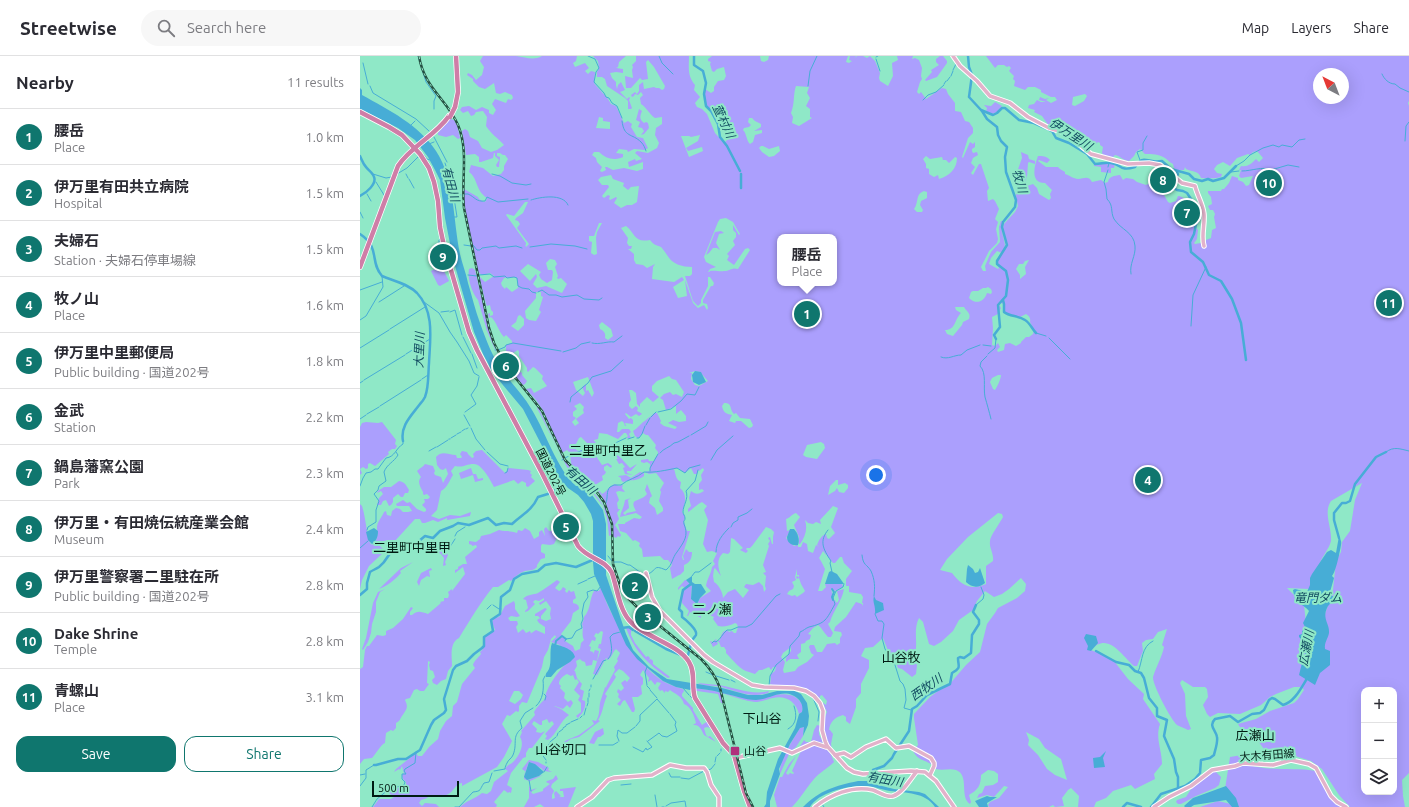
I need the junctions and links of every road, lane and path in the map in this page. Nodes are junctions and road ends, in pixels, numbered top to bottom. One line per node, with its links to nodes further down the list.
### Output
1 (455, 56): 4 (highway, bridge)
2 (953, 56): 5 (main road)
3 (360, 113): 4 (highway, 国道202号)
4 (415, 148): 6 (highway); 9 (highway, 国道202号)
5 (1204, 246)
6 (360, 267)
7 (646, 573): 10 (main road)
8 (647, 621): 9 (main road)
9 (638, 628): 12 (highway, 国道202号)
10 (827, 746): 11 (main road); 12 (main road)
11 (835, 756): 13 (main road); 14 (main road)
12 (735, 758): 17 (highway, 国道202号)
13 (917, 771): 14 (main road); 18 (main road)
14 (930, 775): 19 (main road)
15 (577, 807): 16 (main road)
16 (719, 807)
17 (750, 807)
18 (815, 807)
19 (954, 807)
20 (1154, 807): 21 (main road, 大木有田線)
21 (1346, 807)

